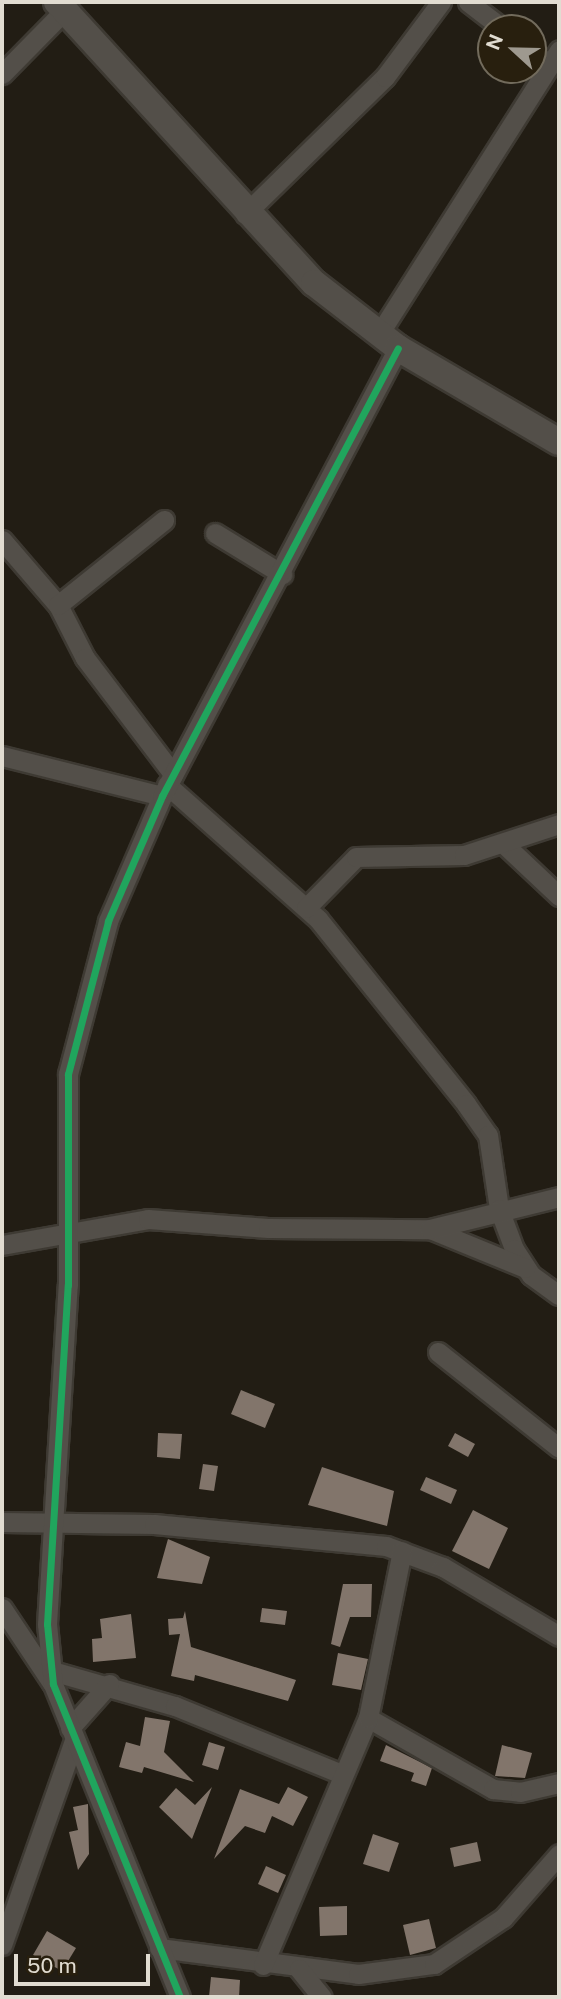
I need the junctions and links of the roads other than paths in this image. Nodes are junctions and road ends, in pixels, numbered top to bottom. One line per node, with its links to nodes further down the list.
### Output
1 (441, 2): 7 (street)
2 (468, 2): 4 (street)
3 (61, 6): 5 (street); 7 (street)
4 (484, 14)
5 (2, 74)
6 (531, 84): 8 (street)
7 (245, 214): 8 (street)
8 (389, 341): 9 (street); 13 (street)
9 (559, 442)
10 (164, 520): 14 (street)
11 (215, 533): 13 (street)
12 (2, 540): 14 (street)
13 (282, 574): 16 (street)
14 (58, 605): 16 (street)
15 (2, 756): 16 (street)
16 (167, 785): 20 (street); 24 (street)
17 (559, 824): 18 (street)
18 (506, 846): 19 (street); 20 (street)
19 (559, 896)
20 (306, 908): 22 (street)
21 (559, 1196): 22 (street)
22 (499, 1209): 23 (street); 26 (street)
23 (430, 1229): 24 (street); 26 (street)
24 (67, 1235): 25 (street); 31 (street)
25 (2, 1245)
26 (525, 1268): 27 (street)
27 (559, 1295)
28 (438, 1352): 29 (street)
29 (559, 1448)
30 (2, 1522): 31 (street)
31 (49, 1525): 32 (street); 35 (street)
32 (402, 1551): 34 (street); 37 (street)
33 (2, 1608): 35 (street)
34 (559, 1636)
35 (52, 1678): 36 (street); 38 (street)
36 (109, 1684): 38 (street); 39 (street)
37 (368, 1717): 39 (street); 40 (street)
38 (72, 1734): 42 (street); 43 (street)
39 (342, 1774): 44 (street)
40 (559, 1783)
41 (559, 1854): 45 (street)
42 (2, 1945)
43 (159, 1948): 44 (street); 46 (street)
44 (263, 1965): 45 (street)
45 (299, 1969): 47 (street)
46 (180, 1997)
47 (322, 1997)

